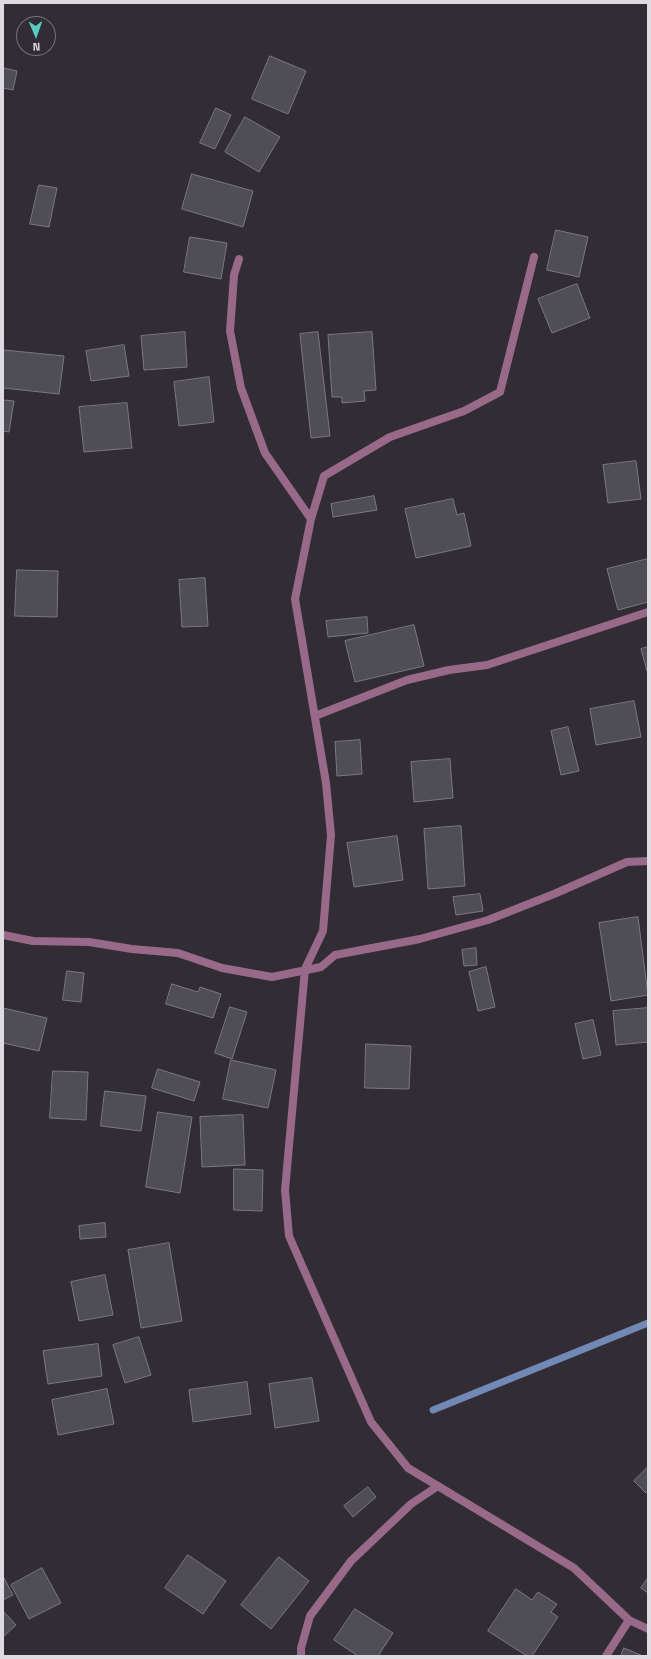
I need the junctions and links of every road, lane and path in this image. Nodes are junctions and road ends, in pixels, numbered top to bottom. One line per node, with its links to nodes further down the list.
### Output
1 (534, 257): 3 (street)
2 (239, 259): 3 (street)
3 (310, 519): 5 (street)
4 (648, 612): 5 (street)
5 (315, 716): 8 (street)
6 (648, 860): 8 (street)
7 (3, 936): 8 (street)
8 (305, 969): 9 (street)
9 (438, 1486): 10 (street); 12 (street)
10 (629, 1620): 11 (street); 13 (street)
11 (648, 1629)
12 (301, 1656)
13 (606, 1656)

